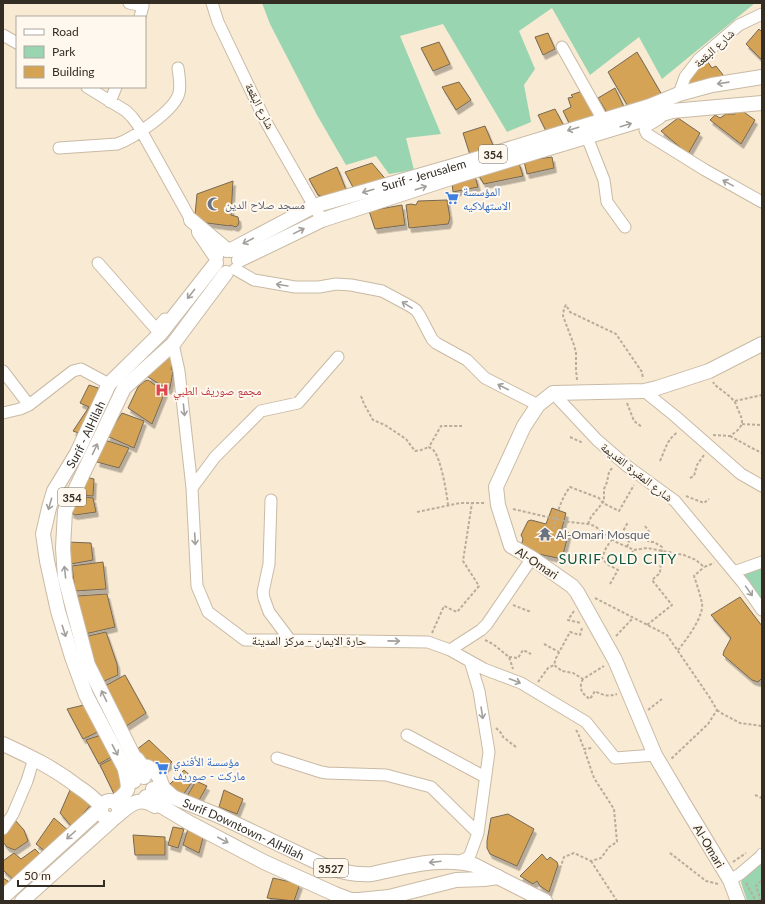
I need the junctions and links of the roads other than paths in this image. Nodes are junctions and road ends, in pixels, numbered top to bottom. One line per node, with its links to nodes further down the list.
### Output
1 (129, 3): 3 (street)
2 (212, 3): 23 (street, شارع البقعة)
3 (143, 4): 5 (street)
4 (762, 14): 13 (street, شارع البقعة)
5 (140, 16)
6 (3, 35): 7 (street)
7 (16, 42)
8 (562, 48): 18 (street)
9 (178, 68): 19 (street)
10 (762, 77): 13 (main road, Surif - Jerusalem / 354, one-way to 13)
11 (89, 88): 14 (street)
12 (116, 88): 14 (street)
13 (678, 95): 16 (main road); 18 (main road, Surif - Jerusalem / 354)
14 (110, 102): 19 (street)
15 (762, 103): 16 (main road, Surif - Jerusalem / 354)
16 (691, 109): 17 (main road, Surif - Jerusalem / 354)
17 (672, 111): 20 (main road, Surif - Jerusalem / 354, one-way to 17); 22 (street, one-way to 17)
18 (603, 120): 23 (main road, Surif - Jerusalem / 354, one-way to 23)
19 (141, 131): 21 (street); 24 (street)
20 (587, 137): 25 (main road, Surif - Jerusalem / 354, one-way to 20); 26 (street)
21 (59, 148)
22 (762, 202)
23 (314, 206): 25 (street, شارع البقعة); 27 (main road, Surif - Jerusalem / 354, one-way to 27)
24 (192, 220): 27 (main road)
25 (322, 220): 27 (main road, Surif - Jerusalem / 354, one-way to 25)
26 (625, 227)
27 (227, 260): 29 (main road, Surif - AlHilah, one-way to 29); 30 (main road, Surif - AlHilah / 354); 38 (street, one-way to 27)
28 (98, 263): 29 (street)
29 (174, 316): 30 (main road); 34 (main road, Surif - AlHilah)
30 (173, 344): 41 (street, حارة الايمان - مركز المدينة, one-way to 41); 52 (main road, Surif - AlHilah / 354, one-way to 30)
31 (762, 344): 35 (main road)
32 (338, 357): 41 (street)
33 (3, 371): 37 (street)
34 (109, 384): 37 (street); 56 (main road, Surif - AlHilah, one-way to 56)
35 (644, 387): 36 (main road); 40 (street)
36 (553, 393): 38 (main road, Al-Omari); 45 (street, شارع المقبرة القديمة)
37 (28, 405): 39 (street)
38 (538, 405): 43 (main road, Al-Omari)
39 (3, 413)
40 (762, 486)
41 (192, 488): 47 (street, حارة الايمان - مركز المدينة, one-way to 47)
42 (271, 500): 47 (street)
43 (532, 558): 48 (street); 55 (main road, Al-Omari)
44 (762, 562): 45 (street)
45 (734, 572): 46 (street, شارع المقبرة القديمة, one-way to 46)
46 (762, 610)
47 (290, 640): 48 (street, حارة الايمان - مركز المدينة, one-way to 48)
48 (450, 650): 49 (street, حارة الايمان - مركز المدينة)
49 (470, 661): 55 (street, حارة الايمان - مركز المدينة, one-way to 55); 57 (street, one-way to 57)
50 (407, 735): 57 (street)
51 (3, 744): 53 (main road)
52 (134, 756): 58 (main road, 354); 59 (main road)
53 (34, 758): 60 (main road); 62 (street)
54 (277, 758): 63 (street)
55 (658, 760): 67 (main road, Al-Omari)
56 (125, 769): 58 (main road); 60 (main road)
57 (485, 777): 63 (street)
58 (141, 788): 59 (main road, 3527); 60 (main road); 61 (main road, 3527)
59 (174, 797): 65 (main road, Surif Downtown- AlHilah / 3527, one-way to 59)
60 (112, 808): 61 (main road, 3527); 68 (main road, one-way to 68); 71 (main road)
61 (188, 822): 70 (main road, Surif Downtown- AlHilah / 3527, one-way to 70)
62 (3, 829)
63 (478, 833): 65 (street)
64 (762, 854): 67 (street)
65 (455, 862): 66 (main road, Surif Downtown- AlHilah / 3527)
66 (499, 877): 69 (main road, Surif Downtown- AlHilah / 3527); 70 (main road, Surif Downtown- AlHilah / 3527)
67 (730, 880): 72 (main road, Al-Omari)
68 (3, 897)
69 (548, 898)
70 (359, 900)
71 (22, 901)
72 (738, 901)

